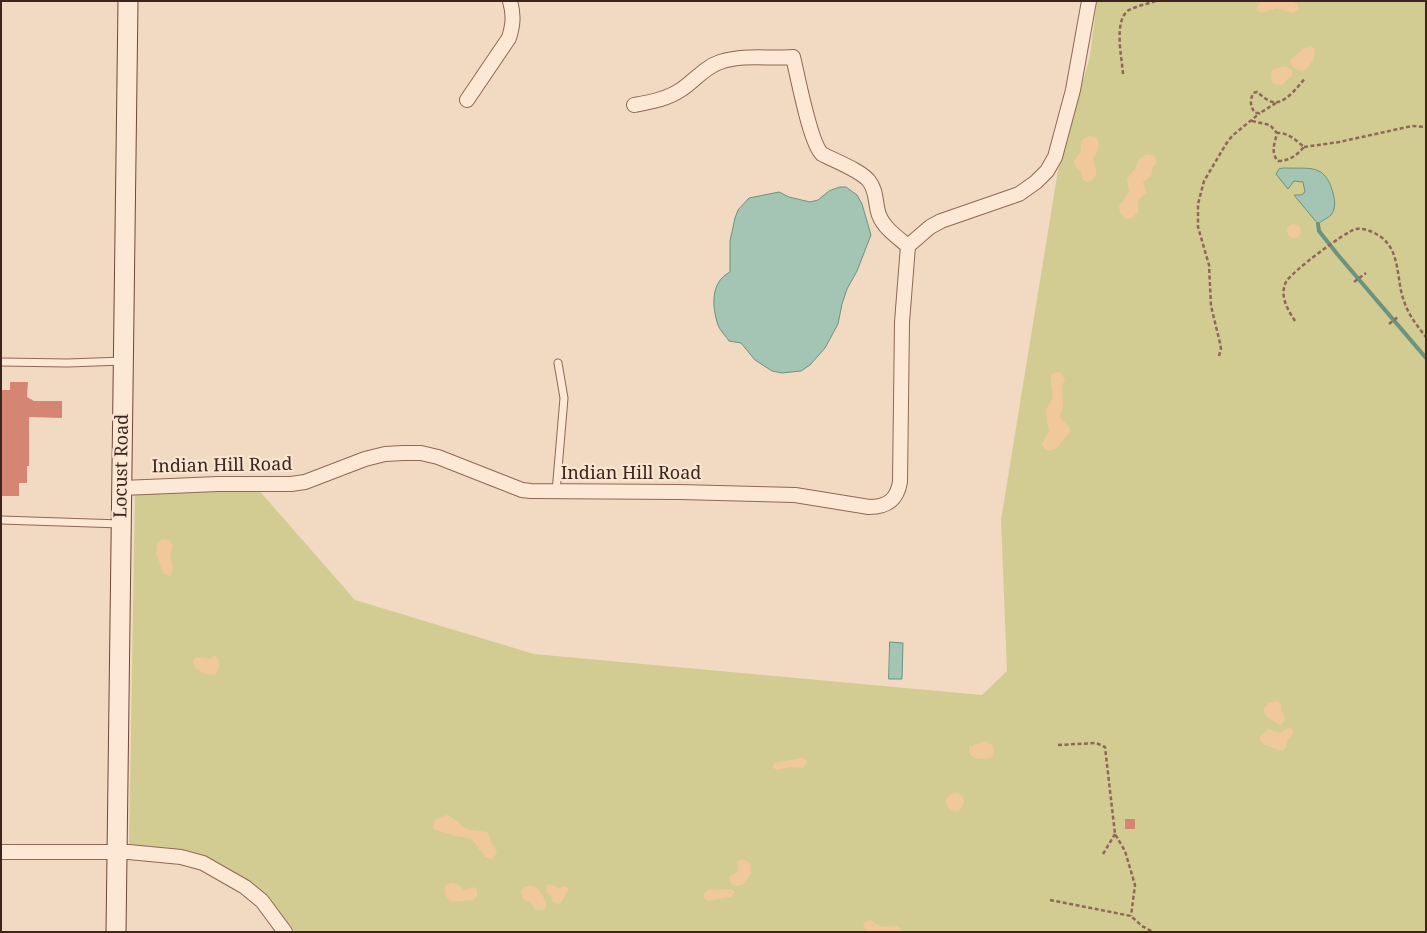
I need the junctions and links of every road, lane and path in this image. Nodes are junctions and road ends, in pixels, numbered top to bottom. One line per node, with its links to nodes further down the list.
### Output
1 (128, 1): 23 (street, Locust Road)
2 (510, 1): 7 (street)
3 (1089, 1): 15 (street)
4 (1156, 1): 5 (path)
5 (1123, 74)
6 (1305, 78): 8 (path)
7 (467, 100)
8 (1276, 103): 10 (path); 10 (path)
9 (634, 105): 15 (street)
10 (1260, 113): 11 (path)
11 (1252, 121): 13 (path); 22 (path)
12 (1426, 127): 14 (path)
13 (1277, 133): 14 (path); 14 (path)
14 (1304, 147)
15 (908, 246): 27 (street, Indian Hill Road)
16 (1366, 273): 17 (path)
17 (1354, 282)
18 (1399, 316): 20 (path)
19 (1296, 321): 21 (path)
20 (1389, 324)
21 (1426, 337)
22 (1219, 356)
23 (123, 361): 24 (lane); 26 (street, Locust Road)
24 (1, 362)
25 (558, 363): 27 (lane)
26 (122, 488): 27 (street, Indian Hill Road); 29 (street, Locust Road)
27 (556, 492)
28 (1, 520): 29 (lane)
29 (121, 524): 33 (street, Locust Road)
30 (1058, 746): 31 (path)
31 (1115, 834): 34 (path); 36 (path)
32 (1, 852): 33 (street)
33 (117, 852): 37 (street, Locust Road); 38 (street)
34 (1103, 854)
35 (1050, 900): 36 (path)
36 (1131, 916): 39 (path)
37 (116, 932)
38 (285, 932)
39 (1153, 932)

